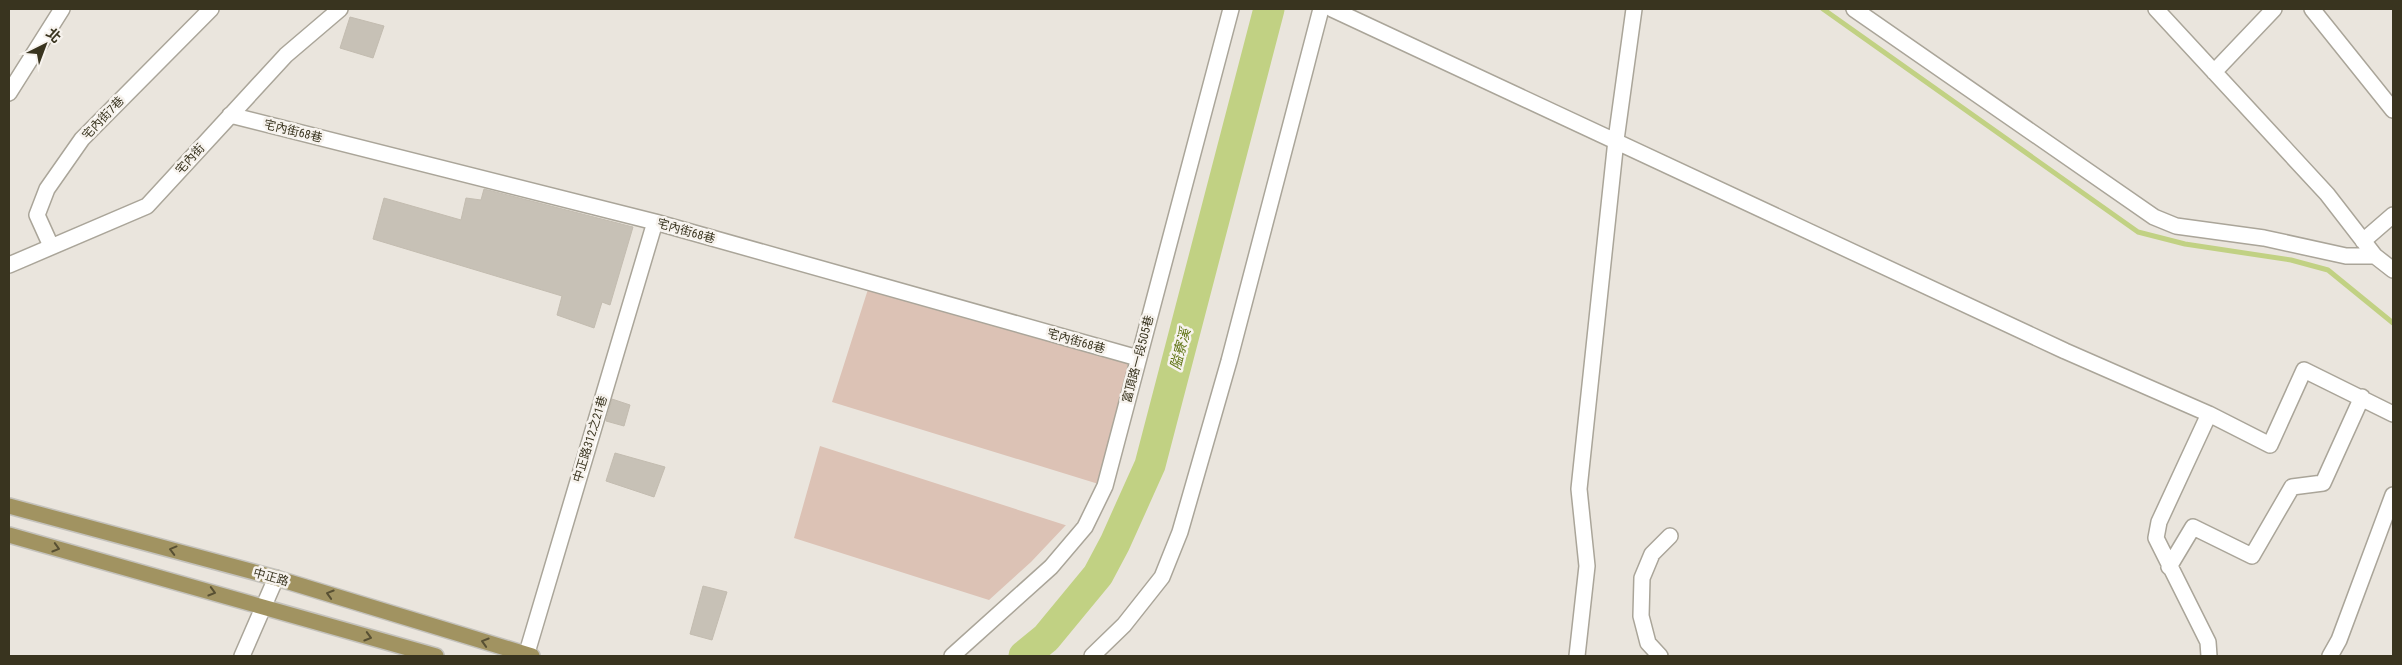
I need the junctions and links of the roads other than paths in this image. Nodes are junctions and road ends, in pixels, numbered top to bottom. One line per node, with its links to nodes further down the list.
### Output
1 (62, 9): 13 (street)
2 (210, 9): 20 (street, 宅內街7巷)
3 (340, 9): 15 (street, 宅內街)
4 (1232, 9): 24 (street, 富頂路一段505巷)
5 (1321, 9): 39 (street)
6 (1332, 9): 16 (street)
7 (1634, 9): 16 (street)
8 (1854, 9): 21 (street)
9 (2156, 9): 12 (street)
10 (2274, 9): 12 (street)
11 (2312, 9): 14 (street)
12 (2214, 72): 19 (street)
13 (9, 93)
14 (2393, 110)
15 (230, 116): 18 (street, 宅內街68巷); 20 (street, 宅內街)
16 (1616, 140): 26 (street); 40 (street)
17 (2393, 215): 19 (street)
18 (655, 222): 24 (street, 宅內街68巷); 37 (street, 中正路312之21巷)
19 (2363, 241): 21 (street)
20 (51, 246): 22 (street, 宅內街)
21 (2375, 256): 23 (street)
22 (9, 265)
23 (2393, 270)
24 (1138, 358): 38 (street, 富頂路一段505巷)
25 (2362, 396): 26 (street); 27 (street); 32 (street)
26 (2209, 414): 32 (street)
27 (2393, 414)
28 (2393, 494): 43 (street)
29 (9, 506): 33 (main road, 中正路, one-way to 29)
30 (9, 535): 34 (main road, one-way to 34)
31 (1670, 536): 41 (street)
32 (2169, 567): 42 (street)
33 (276, 578): 34 (street); 37 (main road, 中正路, one-way to 33)
34 (264, 606): 35 (street); 36 (main road, one-way to 36)
35 (242, 656)
36 (436, 656)
37 (528, 656)
38 (952, 656)
39 (1092, 656)
40 (1577, 656)
41 (1660, 656)
42 (2209, 656)
43 (2330, 656)

